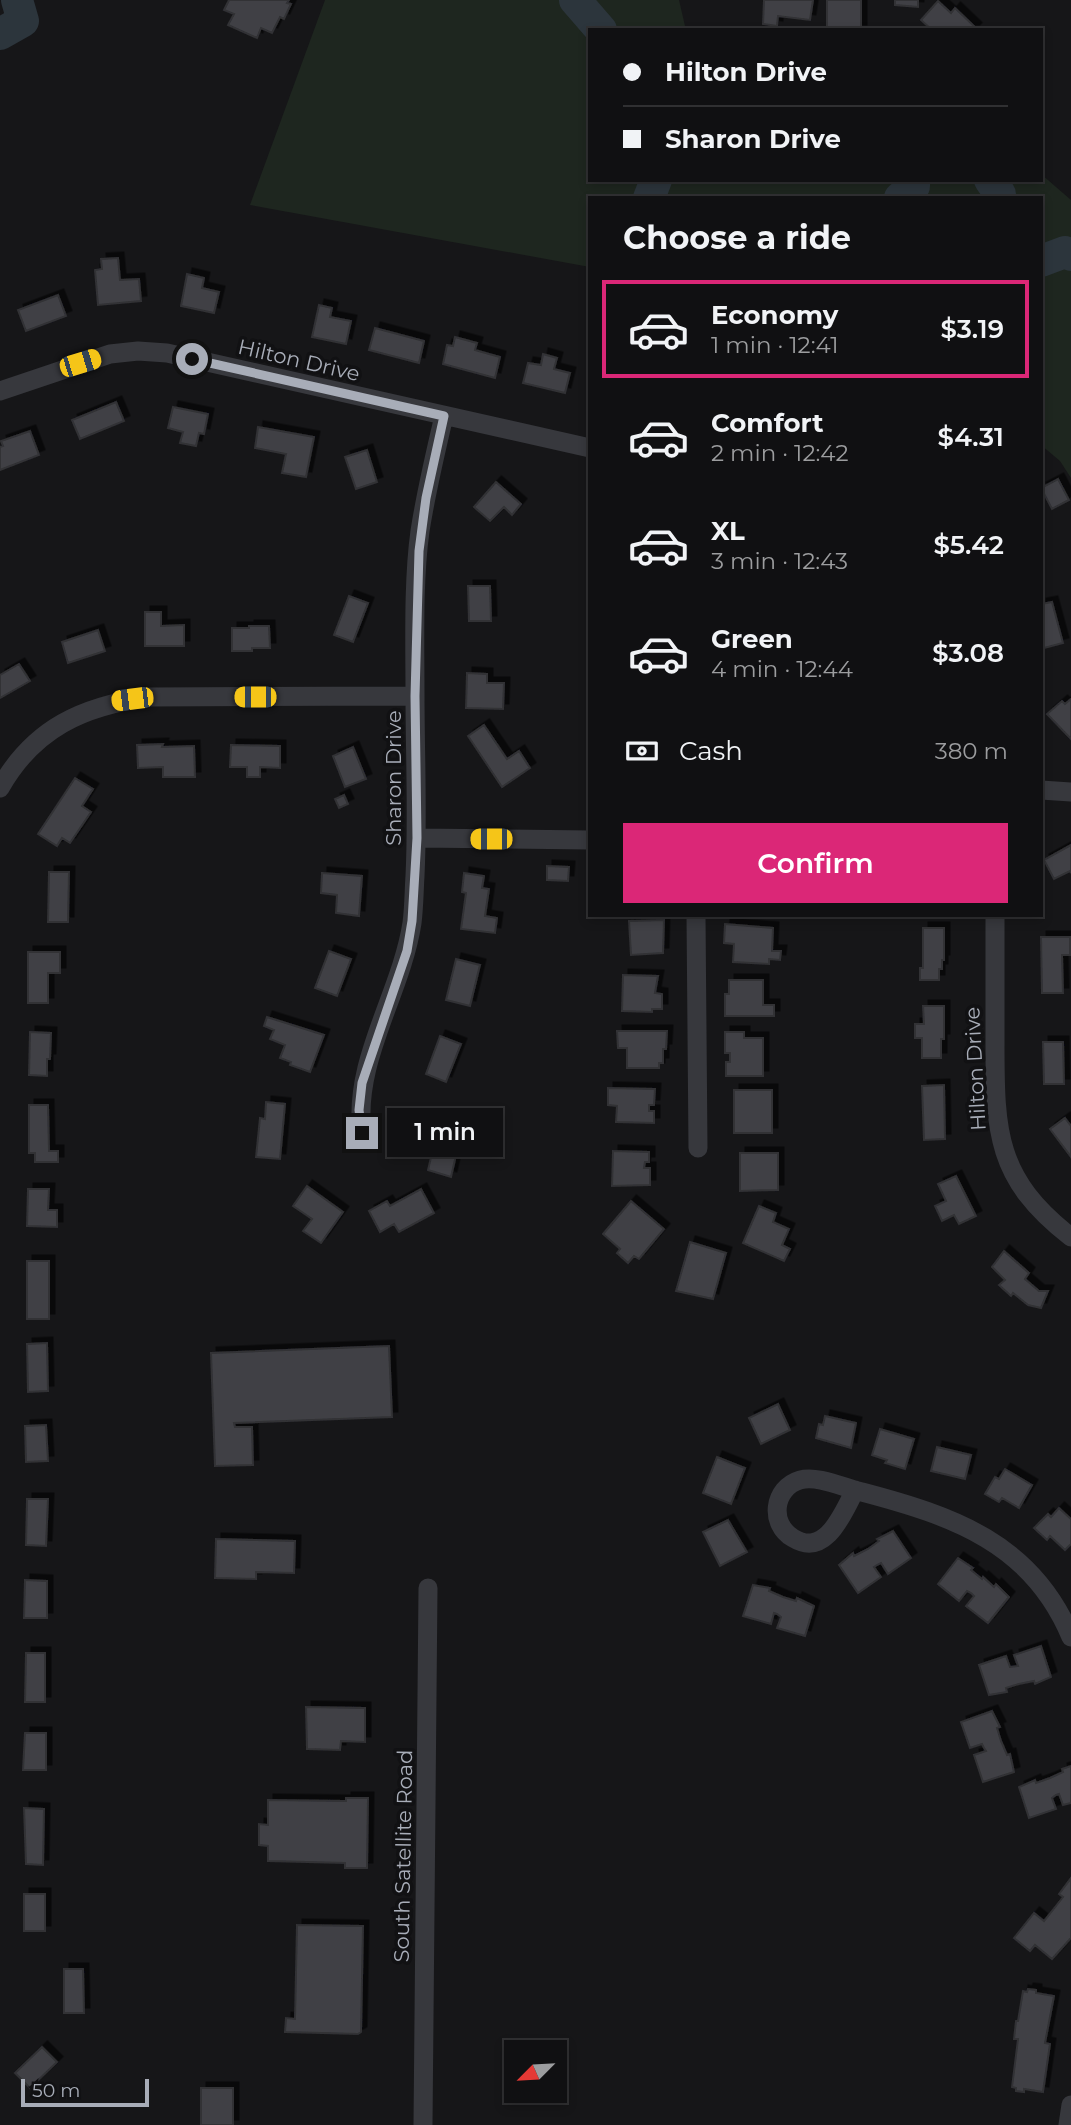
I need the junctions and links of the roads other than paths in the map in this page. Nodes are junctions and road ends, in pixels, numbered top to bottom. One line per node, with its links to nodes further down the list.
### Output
1 (0, 391): 2 (street, Hilton Drive)
2 (444, 416): 3 (street, Hilton Drive); 4 (street, Sharon Drive)
3 (588, 448)
4 (415, 696): 5 (street); 8 (street, Sharon Drive)
5 (0, 788)
6 (1043, 790): 7 (street)
7 (1071, 792)
8 (417, 838): 9 (street); 12 (street, Sharon Drive)
9 (588, 840)
10 (696, 917): 13 (street)
11 (995, 917): 14 (street, Hilton Drive)
12 (362, 1133)
13 (698, 1148)
14 (1071, 1237)
15 (855, 1490): 17 (street)
16 (428, 1588): 19 (street, South Satellite Road)
17 (1071, 1637)
18 (1071, 2105): 20 (street)
19 (423, 2125)
20 (1068, 2125)

